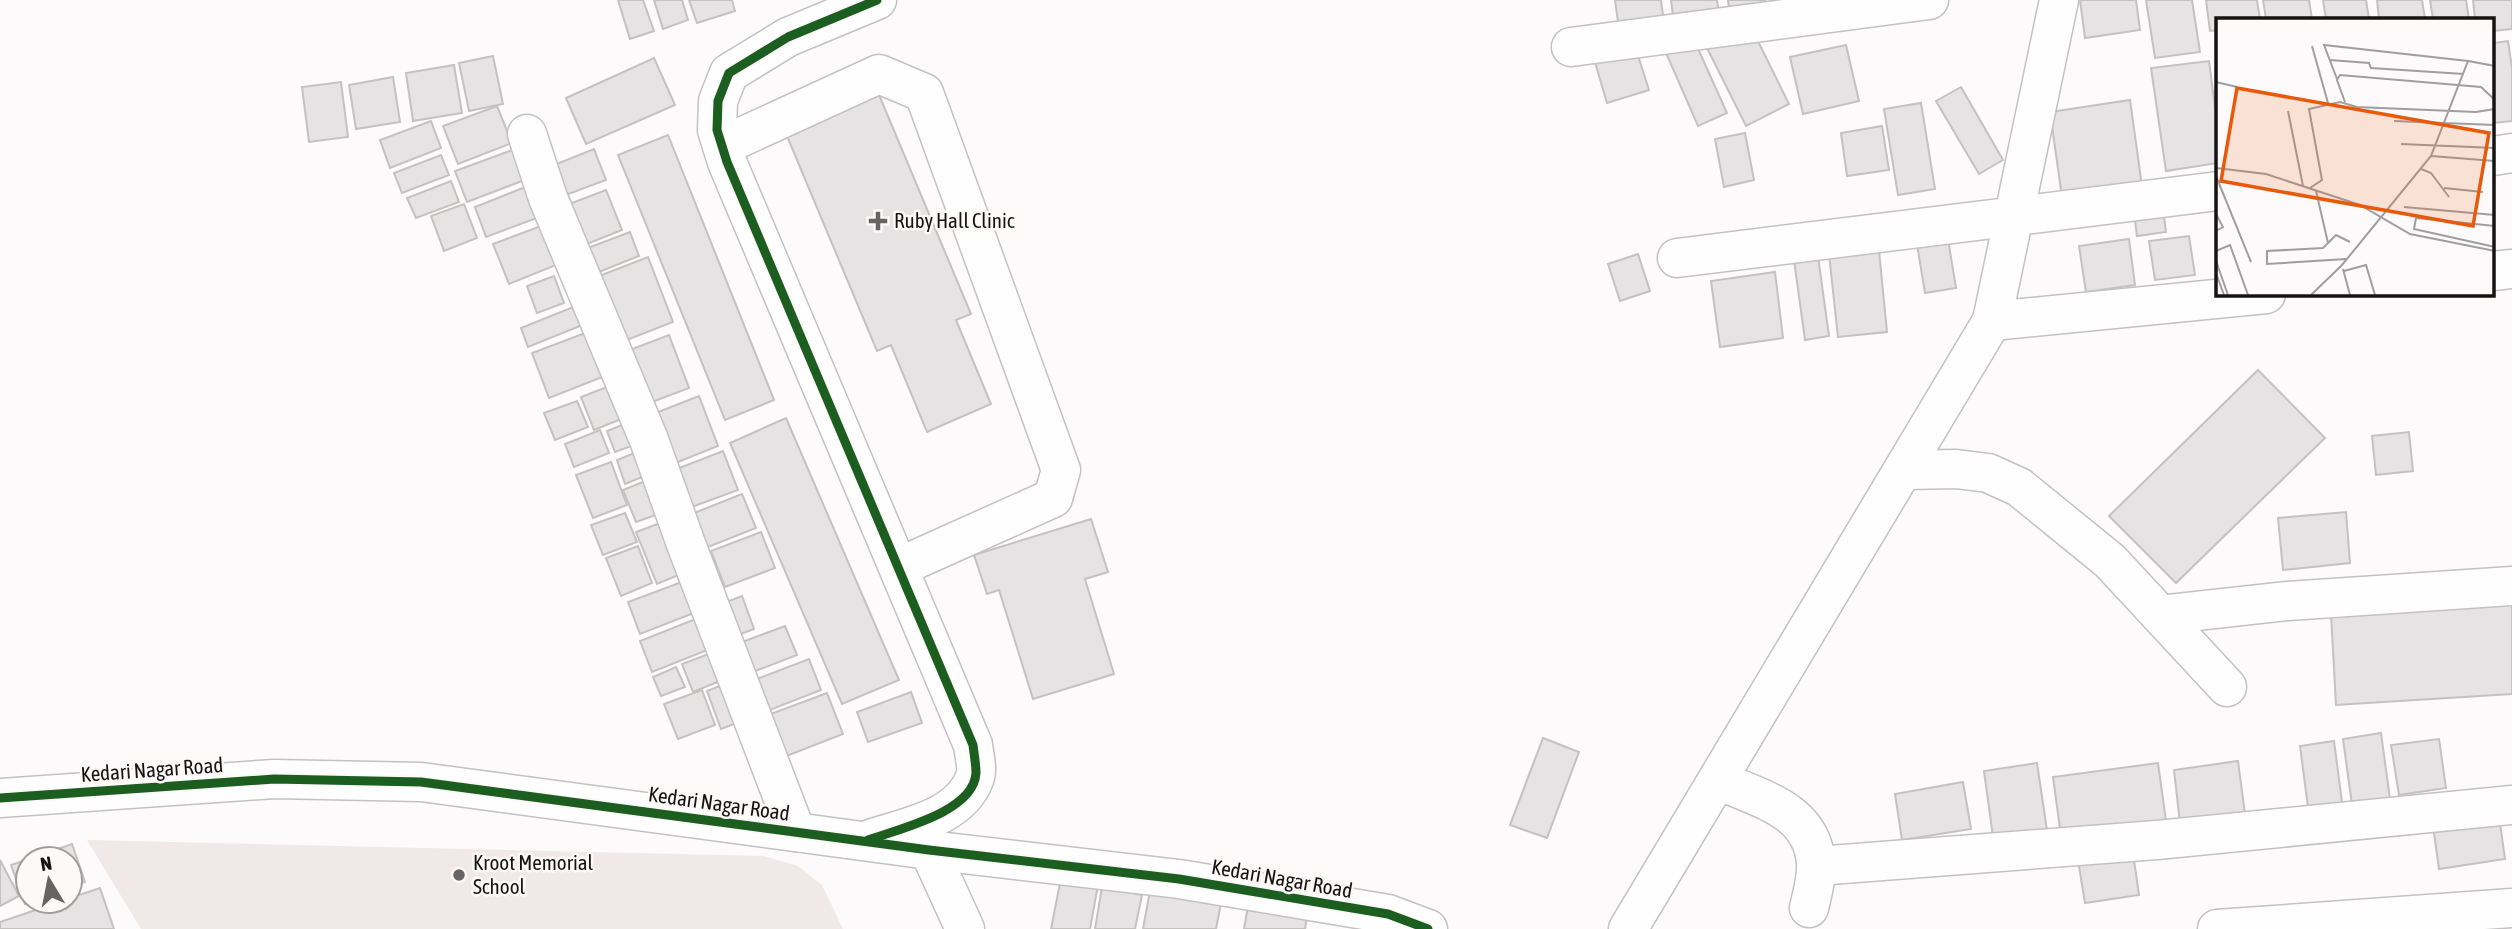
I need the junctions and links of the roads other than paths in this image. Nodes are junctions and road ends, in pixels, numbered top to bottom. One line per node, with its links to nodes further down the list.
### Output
1 (877, 0): 6 (street)
2 (1930, 0): 4 (street)
3 (2059, 0): 10 (street)
4 (1571, 47)
5 (527, 134): 24 (street)
6 (722, 146): 17 (street); 17 (street)
7 (2512, 153): 8 (street)
8 (2494, 156)
9 (2216, 191): 10 (street)
10 (2015, 216): 11 (street); 15 (street)
11 (1676, 258)
12 (2512, 270): 13 (street)
13 (2494, 271)
14 (2246, 296): 15 (street)
15 (1992, 321): 16 (street)
16 (1904, 470): 19 (street); 21 (street)
17 (899, 567): 25 (street)
18 (2512, 586): 19 (street)
19 (2160, 615): 20 (street)
20 (2227, 687)
21 (1718, 780): 27 (street); 32 (street)
22 (0, 798): 24 (street, Kedari Nagar Road)
23 (2512, 805): 27 (street)
24 (796, 832): 25 (street, Kedari Nagar Road)
25 (865, 841): 26 (street, Kedari Nagar Road)
26 (929, 850): 30 (street); 31 (street, Kedari Nagar Road)
27 (1816, 866): 28 (street)
28 (1809, 908)
29 (2512, 908): 33 (street)
30 (965, 929)
31 (1428, 929)
32 (1628, 929)
33 (2217, 929)

